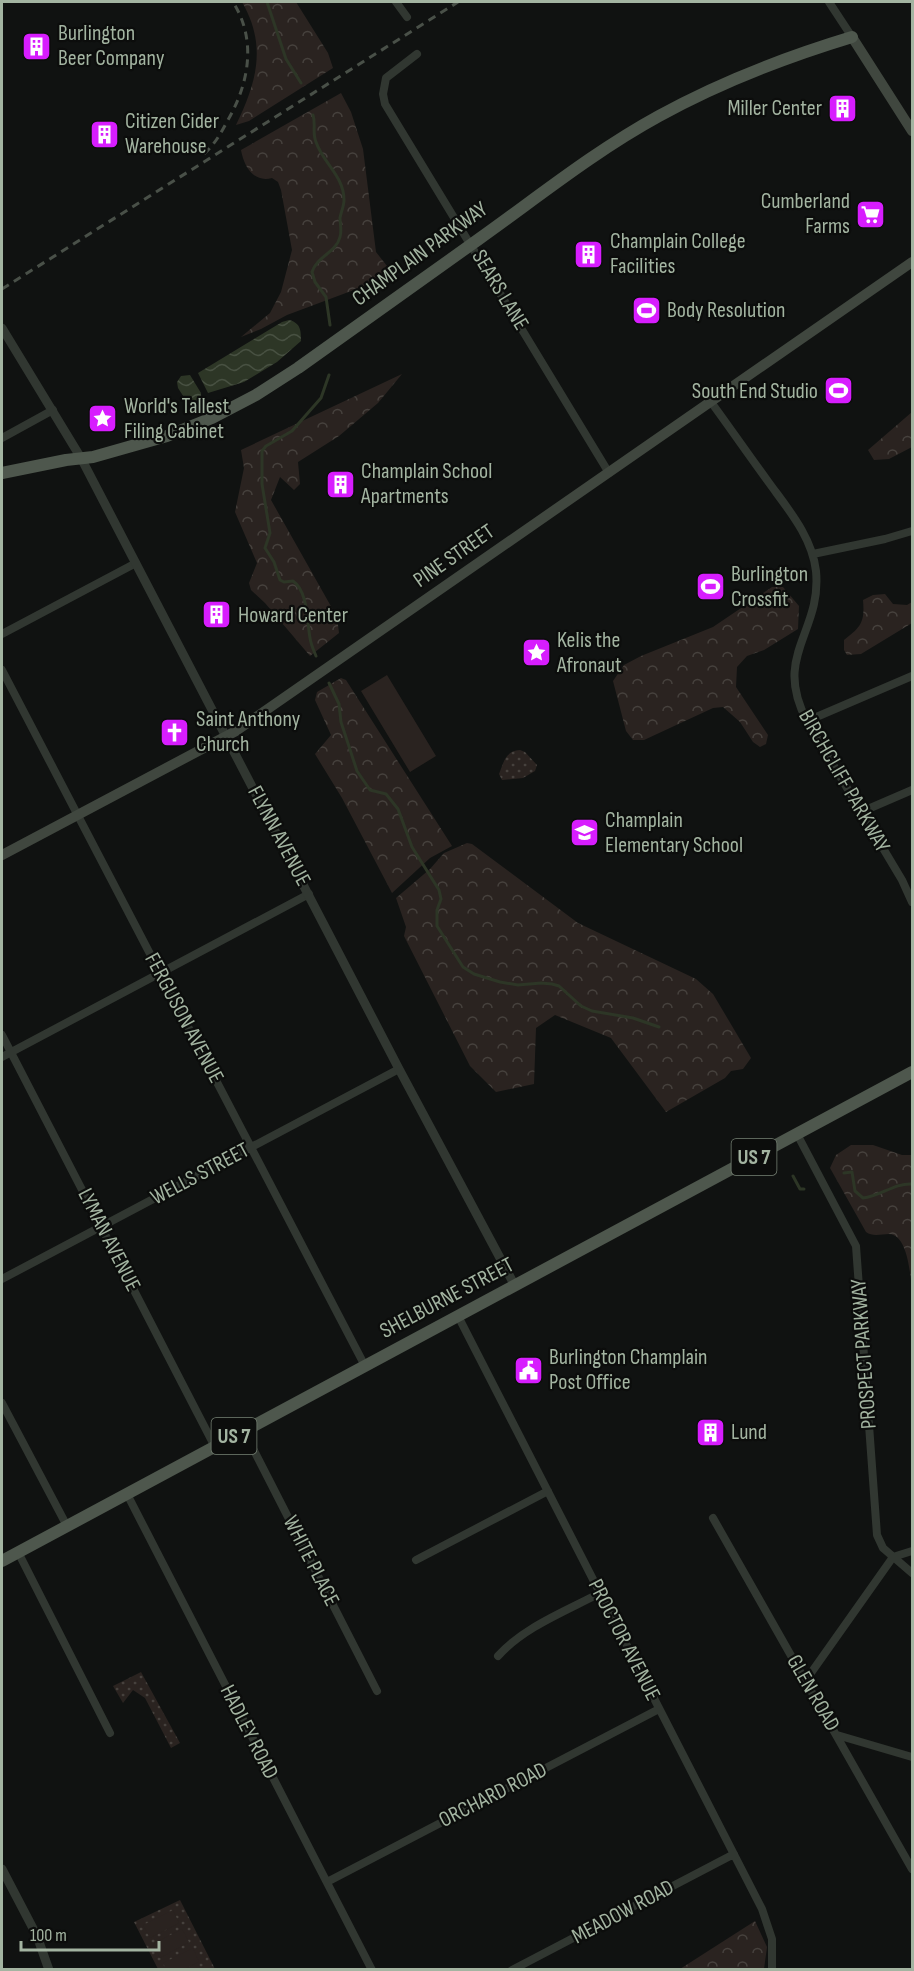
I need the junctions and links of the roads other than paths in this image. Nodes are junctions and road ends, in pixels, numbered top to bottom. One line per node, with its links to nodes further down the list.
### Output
1 (396, 2): 3 (street)
2 (829, 2): 4 (street)
3 (407, 18)
4 (852, 37): 6 (main road); 7 (main road, CHAMPLAIN PARKWAY)
5 (417, 54): 7 (street, SEARS LANE)
6 (912, 130)
7 (472, 244): 13 (main road, CHAMPLAIN PARKWAY); 14 (street, SEARS LANE)
8 (912, 262): 10 (main road, PINE STREET)
9 (2, 328): 11 (street, FLYNN AVENUE)
10 (711, 402): 14 (main road, PINE STREET); 17 (street, BIRCHCLIFF PARKWAY)
11 (53, 410): 12 (street); 13 (street, FLYNN AVENUE)
12 (2, 438)
13 (81, 458): 15 (main road, CHAMPLAIN PARKWAY); 18 (street, FLYNN AVENUE)
14 (609, 472): 23 (main road, PINE STREET)
15 (2, 473)
16 (912, 531): 17 (street)
17 (813, 554): 22 (street, BIRCHCLIFF PARKWAY)
18 (136, 563): 19 (street); 23 (street, FLYNN AVENUE)
19 (2, 634)
20 (2, 670): 26 (street, FERGUSON AVENUE)
21 (912, 676): 22 (street)
22 (807, 721): 25 (street, BIRCHCLIFF PARKWAY)
23 (227, 736): 26 (main road, PINE STREET); 28 (street, FLYNN AVENUE)
24 (912, 790): 25 (street)
25 (861, 812): 29 (street, BIRCHCLIFF PARKWAY)
26 (77, 815): 27 (main road, PINE STREET); 30 (street, FERGUSON AVENUE)
27 (2, 855)
28 (309, 894): 30 (street); 34 (street, FLYNN AVENUE)
29 (912, 902)
30 (161, 973): 32 (street); 37 (street, FERGUSON AVENUE)
31 (2, 1035): 32 (street, LYMAN AVENUE)
32 (11, 1052): 33 (street); 38 (street, LYMAN AVENUE)
33 (2, 1057)
34 (399, 1069): 37 (street, WELLS STREET); 40 (street, FLYNN AVENUE)
35 (912, 1072): 36 (main road, SHELBURNE STREET / US 7)
36 (796, 1134): 40 (main road, SHELBURNE STREET / US 7); 52 (street, PROSPECT PARKWAY)
37 (252, 1147): 38 (street, WELLS STREET); 42 (street, FERGUSON AVENUE)
38 (101, 1226): 39 (street, WELLS STREET); 45 (street, LYMAN AVENUE)
39 (2, 1279)
40 (515, 1286): 41 (main road, SHELBURNE STREET / US 7)
41 (458, 1316): 42 (main road, SHELBURNE STREET / US 7); 46 (street, PROCTOR AVENUE)
42 (365, 1366): 44 (main road, SHELBURNE STREET / US 7)
43 (2, 1403): 49 (street)
44 (244, 1431): 45 (main road, SHELBURNE STREET / US 7); 59 (street, WHITE PLACE)
45 (215, 1447): 47 (main road, SHELBURNE STREET / US 7)
46 (548, 1491): 53 (street); 56 (street, PROCTOR AVENUE)
47 (127, 1494): 49 (main road, SHELBURNE STREET / US 7); 67 (street, HADLEY ROAD)
48 (713, 1518): 58 (street, GLEN ROAD)
49 (67, 1526): 51 (main road, SHELBURNE STREET / US 7)
50 (912, 1551): 52 (street)
51 (18, 1552): 54 (main road, SHELBURNE STREET / US 7); 61 (street)
52 (893, 1557): 55 (street, PROSPECT PARKWAY); 58 (street)
53 (416, 1560)
54 (2, 1561)
55 (912, 1572)
56 (600, 1593): 57 (street); 60 (street, PROCTOR AVENUE)
57 (498, 1656)
58 (806, 1680): 62 (street, GLEN ROAD)
59 (377, 1691)
60 (659, 1709): 64 (street, PROCTOR AVENUE); 67 (street, ORCHARD ROAD)
61 (110, 1733)
62 (837, 1734): 63 (street); 66 (street, GLEN ROAD)
63 (912, 1756)
64 (734, 1854): 70 (street, MEADOW ROAD); 71 (street, PROCTOR AVENUE)
65 (2, 1869): 68 (street)
66 (912, 1869)
67 (327, 1882): 69 (street, HADLEY ROAD)
68 (49, 1970)
69 (372, 1970)
70 (512, 1970)
71 (772, 1970)

